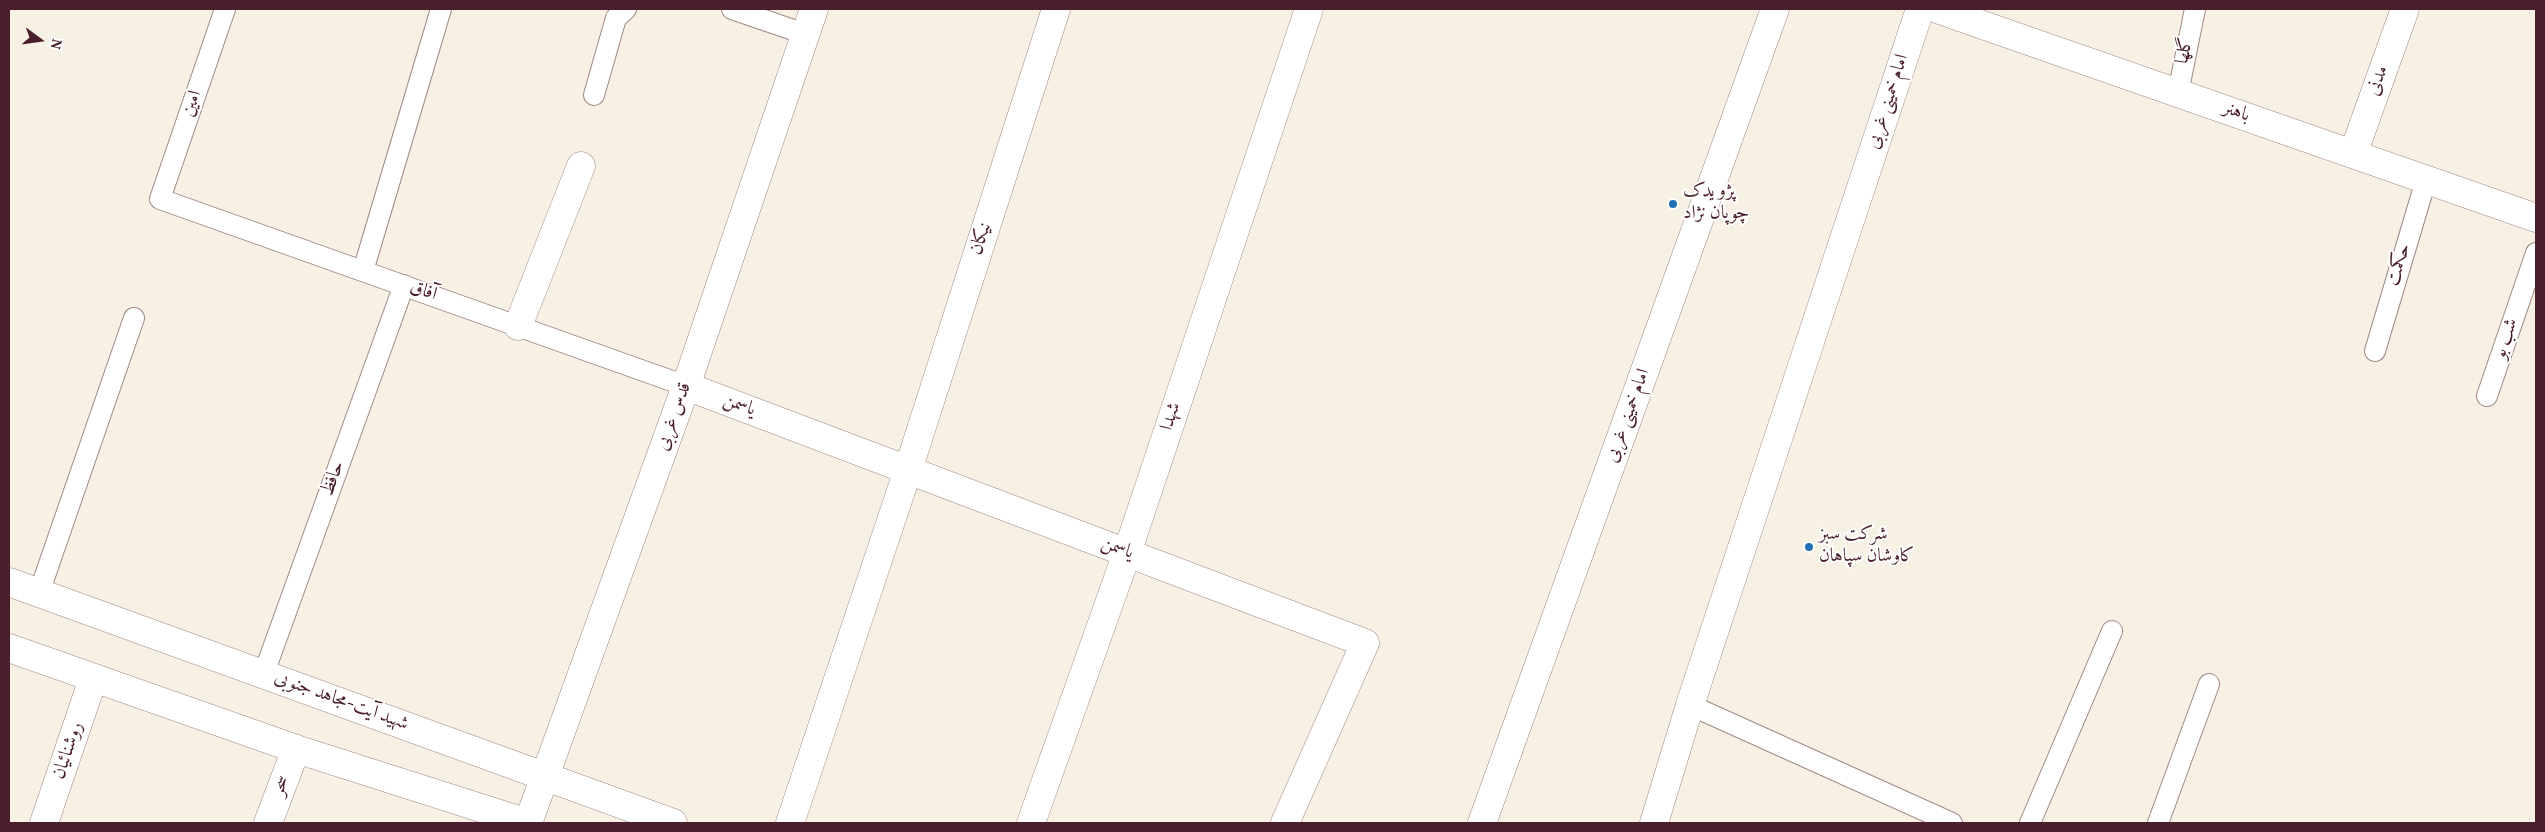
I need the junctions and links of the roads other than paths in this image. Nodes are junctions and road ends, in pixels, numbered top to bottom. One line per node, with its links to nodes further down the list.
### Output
1 (225, 9): 19 (lane, امین)
2 (441, 9): 22 (lane)
3 (626, 9): 15 (lane)
4 (732, 9): 13 (lane)
5 (814, 9): 13 (street, قدس غربی)
6 (1056, 9): 29 (street, نیکان)
7 (1309, 9): 30 (street, شهدا)
8 (1776, 9): 48 (street, امام خمینی غربی)
9 (1920, 9): 38 (street, امام خمینی غربی)
10 (1937, 9): 14 (street, باهنر)
11 (2195, 9): 14 (lane, گلها)
12 (2405, 9): 16 (street, مدنی)
13 (805, 34): 27 (street, قدس غربی)
14 (2178, 93): 16 (street, باهنر)
15 (594, 95)
16 (2353, 154): 18 (street, باهنر)
17 (581, 166): 25 (street)
18 (2426, 180): 20 (street, باهنر); 26 (lane, حکمت)
19 (160, 199): 22 (lane, آفاق)
20 (2536, 218)
21 (2536, 253): 28 (lane, شب بو)
22 (363, 271): 23 (lane, آفاق)
23 (404, 285): 25 (lane, آفاق); 35 (lane, حافظ)
24 (134, 318): 32 (lane)
25 (518, 326): 27 (lane, آفاق)
26 (2374, 350)
27 (686, 386): 29 (street, یاسمن); 40 (street, قدس غربی)
28 (2487, 396)
29 (908, 470): 30 (street, یاسمن); 45 (street, نیکان)
30 (1127, 553): 46 (street, شهدا); 47 (street, یاسمن)
31 (9, 582): 32 (street, شهید آیت-مجاهد جنوبی)
32 (39, 592): 35 (street, شهید آیت-مجاهد جنوبی)
33 (2112, 632): 51 (lane)
34 (9, 648): 36 (street)
35 (264, 673): 40 (street, شهید آیت-مجاهد جنوبی)
36 (93, 679): 39 (street); 41 (street, روشنائیان)
37 (2209, 684): 52 (lane)
38 (1690, 705): 49 (street, امام خمینی غربی); 50 (lane)
39 (296, 749): 42 (street, سحر); 43 (street)
40 (546, 777): 43 (street, قدس غربی); 44 (street, شهید آیت-مجاهد جنوبی)
41 (44, 823)
42 (268, 823)
43 (528, 823)
44 (673, 823)
45 (790, 823)
46 (1031, 823)
47 (1285, 823)
48 (1482, 823)
49 (1654, 823)
50 (1952, 823)
51 (2030, 823)
52 (2158, 823)

